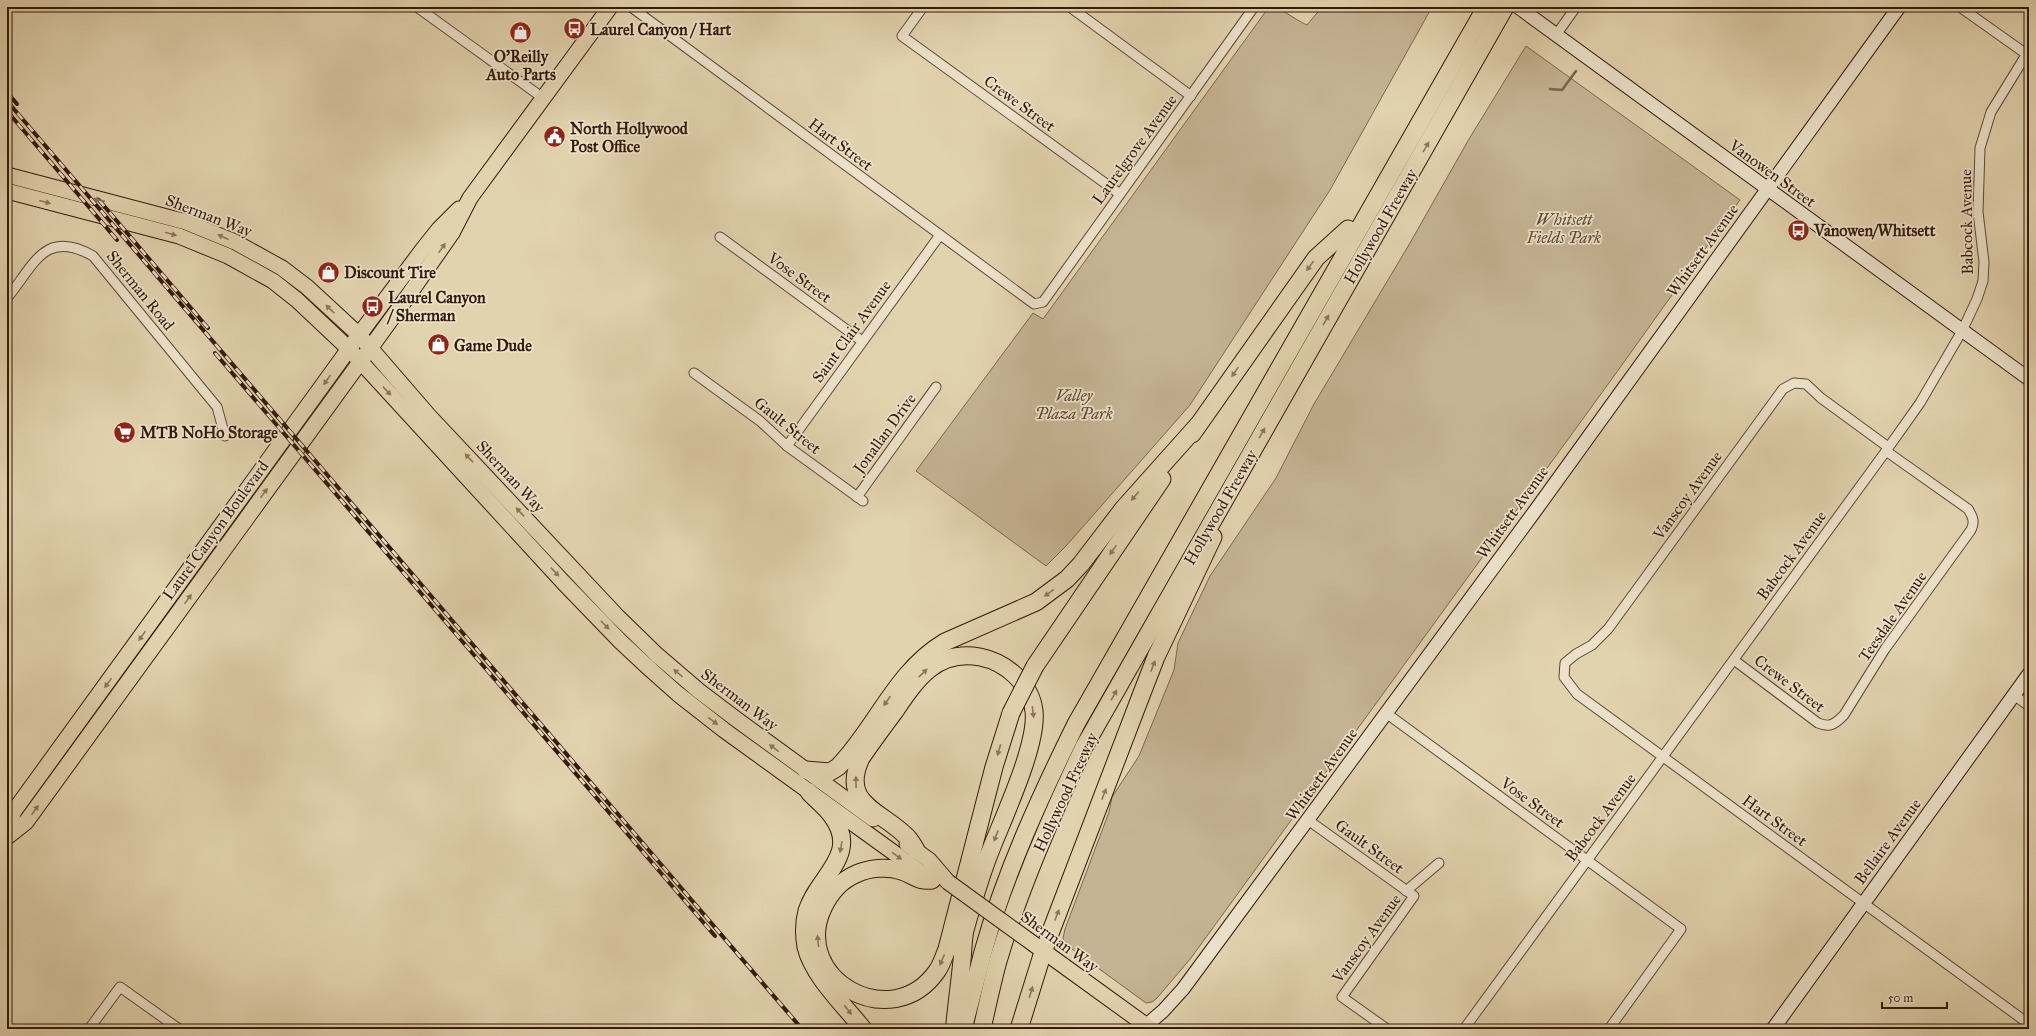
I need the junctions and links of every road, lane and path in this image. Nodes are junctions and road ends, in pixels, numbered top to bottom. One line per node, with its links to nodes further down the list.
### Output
1 (417, 7): 16 (street)
2 (610, 7): 16 (main road, Laurel Canyon Boulevard)
3 (631, 7): 23 (street, Hart Street)
4 (923, 7): 20 (street, Crewe Street)
5 (1070, 7): 15 (street)
6 (1254, 7): 15 (street, Laurelgrove Avenue)
7 (1505, 7): 12 (highway, Hollywood Freeway)
8 (1518, 7): 13 (main road, Vanowen Street)
9 (1576, 7): 13 (street)
10 (1899, 7): 18 (main road, Whitsett Avenue)
11 (1960, 7): 14 (street)
12 (1484, 13): 22 (highway, Hollywood Freeway); 40 (highway, Hollywood Freeway, one-way to 12); 71 (highway); 76 (highway)
13 (1556, 35): 18 (main road, Vanowen Street)
14 (2028, 55): 27 (street, Babcock Avenue)
15 (1191, 96): 20 (street, Laurelgrove Avenue)
16 (543, 98): 21 (main road, Laurel Canyon Boulevard)
17 (7, 175): 28 (main road, Sherman Way, one-way to 17)
18 (1767, 189): 27 (main road, Vanowen Street); 55 (main road, Whitsett Avenue)
19 (7, 192): 31 (main road, Sherman Way, one-way to 31)
20 (1120, 194): 26 (street, Laurelgrove Avenue)
21 (470, 198): 28 (main road, Laurel Canyon Boulevard); 30 (main road, Laurel Canyon Boulevard, one-way to 21)
22 (1348, 229): 36 (highway, one-way to 36); 71 (highway, Hollywood Freeway)
23 (940, 234): 26 (street, Hart Street); 29 (street, Saint Clair Avenue)
24 (720, 237): 29 (street, Vose Street)
25 (7, 298): 37 (street, Sherman Road)
26 (1034, 304)
27 (1962, 331): 34 (main road, Vanowen Street); 39 (street, Babcock Avenue)
28 (359, 335): 30 (main road, Sherman Way); 31 (main road, Laurel Canyon Boulevard)
29 (862, 341): 38 (street, Saint Clair Avenue)
30 (370, 348): 32 (main road, Laurel Canyon Boulevard); 41 (main road, Sherman Way, one-way to 30)
31 (349, 349): 32 (main road, Sherman Way); 46 (main road, Laurel Canyon Boulevard, one-way to 46)
32 (360, 362): 41 (main road, Sherman Way, one-way to 41); 48 (main road, Laurel Canyon Boulevard, one-way to 32)
33 (694, 373): 38 (street, Gault Street)
34 (2029, 379)
35 (936, 387): 42 (street, Jonallan Drive)
36 (1198, 425): 58 (highway, one-way to 58); 66 (highway, one-way to 66, bridge)
37 (225, 436)
38 (787, 446): 42 (street, Gault Street)
39 (1887, 449): 43 (street, Vanscoy Avenue); 49 (street, Babcock Avenue); 56 (street, Teesdale Avenue)
40 (1243, 467): 69 (highway, one-way to 40); 77 (highway, Hollywood Freeway, one-way to 40)
41 (490, 491): 44 (main road, Sherman Way, one-way to 41); 45 (main road, Sherman Way, one-way to 45)
42 (860, 499)
43 (1608, 629): 57 (street, Hart Street)
44 (633, 633): 45 (main road); 47 (main road, Sherman Way)
45 (621, 642): 50 (main road, Sherman Way)
46 (131, 652): 48 (main road); 61 (main road, Laurel Canyon Boulevard, one-way to 61)
47 (657, 656): 50 (main road); 53 (main road, Sherman Way, one-way to 47)
48 (144, 660): 62 (main road, Laurel Canyon Boulevard, one-way to 48)
49 (1734, 660): 56 (street, Crewe Street); 57 (street, Babcock Avenue)
50 (646, 665): 53 (main road, Sherman Way)
51 (2029, 674): 52 (main road, Bellaire Avenue)
52 (2014, 695): 54 (street); 68 (main road, Bellaire Avenue)
53 (693, 696): 58 (main road, Sherman Way, one-way to 53); 59 (main road, Sherman Way, one-way to 59)
54 (2029, 706)
55 (1386, 713): 60 (main road, Whitsett Avenue); 64 (street, Vose Street)
56 (1830, 725)
57 (1664, 757): 64 (street, Babcock Avenue); 68 (street, Hart Street)
58 (806, 770): 63 (main road, Sherman Way)
59 (809, 792): 66 (main road, Sherman Way, one-way to 66); 75 (highway, one-way to 75)
60 (1308, 820): 67 (street, Gault Street); 72 (main road, Whitsett Avenue)
61 (7, 830)
62 (7, 837)
63 (916, 850): 66 (main road, Sherman Way); 71 (highway, one-way to 71)
64 (1587, 860): 80 (street, Babcock Avenue); 81 (street, Vose Street)
65 (1439, 863): 67 (street, Vanscoy Avenue)
66 (940, 881): 69 (main road, Sherman Way, bridge)
67 (1410, 893): 79 (street, Vanscoy Avenue)
68 (1864, 903): 70 (street, Hart Street); 82 (main road, Bellaire Avenue)
69 (1039, 948): 72 (main road, Sherman Way); 78 (highway, one-way to 69)
70 (2029, 1024)
71 (957, 1027)
72 (1147, 1028)
73 (90, 1029): 74 (street)
74 (179, 1029)
75 (863, 1029)
76 (971, 1029)
77 (982, 1029)
78 (1020, 1029)
79 (1387, 1029)
80 (1464, 1029)
81 (1609, 1029)
82 (1773, 1029)

